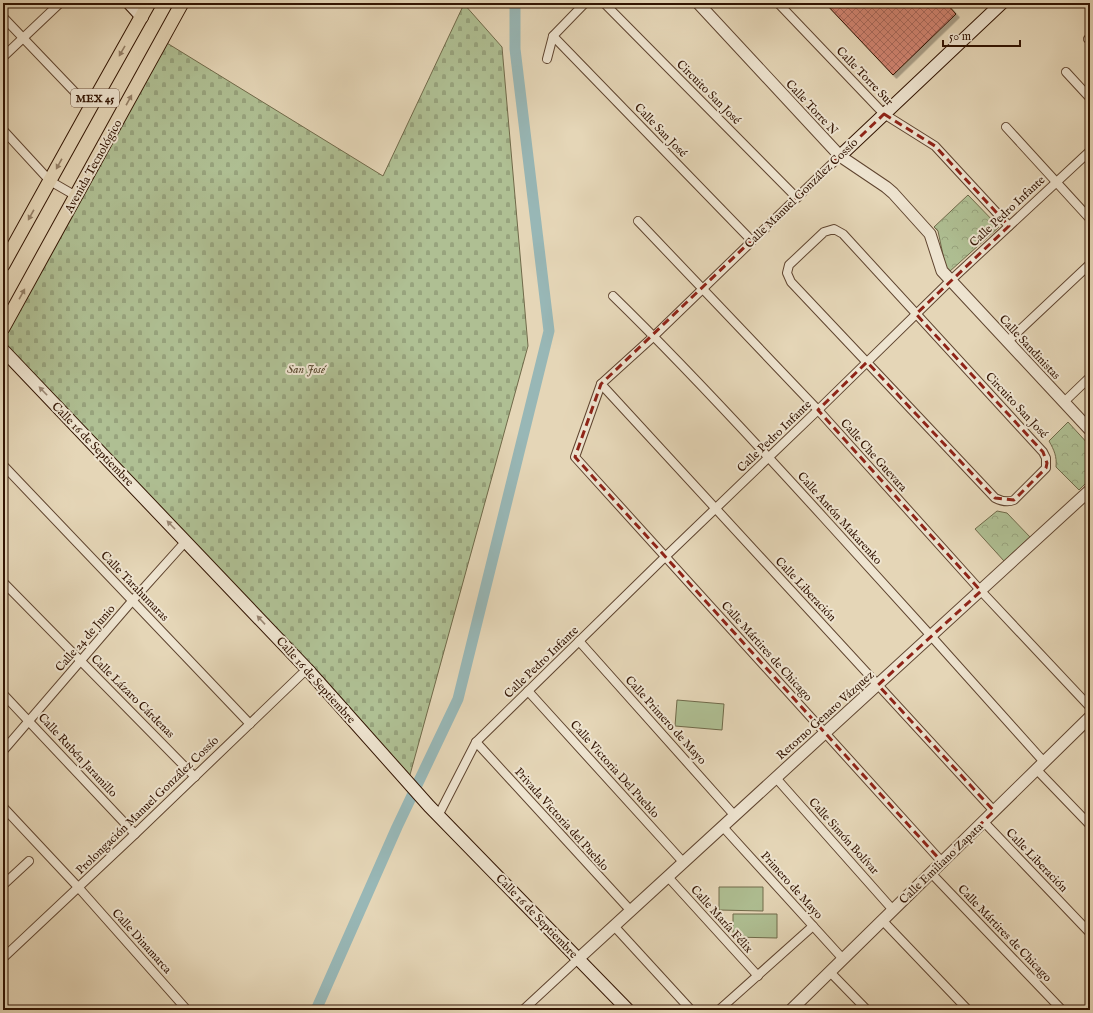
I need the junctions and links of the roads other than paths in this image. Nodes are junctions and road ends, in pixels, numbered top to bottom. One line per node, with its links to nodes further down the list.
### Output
1 (60, 3): 13 (street)
2 (129, 3): 11 (main road)
3 (149, 3): 11 (main road, MEX 45)
4 (182, 3): 26 (main road, Avenida Tecnológico / MEX 45, one-way to 4)
5 (585, 3): 12 (street)
6 (604, 3): 27 (street, Circuito San José)
7 (698, 3): 23 (street, Calle Torre N)
8 (778, 3): 19 (street, Calle Torre Sur)
9 (1002, 3): 19 (main road, Calle Manuel González Cossío)
10 (3, 17): 13 (street)
11 (142, 17): 18 (main road, MEX 45, one-way to 18)
12 (553, 36): 15 (street); 31 (street, Calle San José)
13 (23, 39): 14 (street); 18 (street)
14 (3, 57)
15 (547, 59)
16 (1066, 72): 17 (street)
17 (1090, 98)
18 (90, 108): 24 (main road, MEX 45, one-way to 24)
19 (884, 114): 23 (main road, Calle Manuel González Cossío); 30 (street, Calle Torre Sur)
20 (1006, 127): 25 (street)
21 (3, 130): 24 (street)
22 (1090, 151): 25 (street, Calle Pedro Infante)
23 (840, 156): 27 (street, Calle Manuel González Cossío); 34 (street, Calle Torre N)
24 (50, 180): 26 (street); 33 (main road, MEX 45, one-way to 33)
25 (1056, 182): 28 (street); 30 (street, Calle Pedro Infante)
26 (76, 196): 38 (main road, Avenida Tecnológico / MEX 45, one-way to 26)
27 (796, 198): 31 (street, Calle Manuel González Cossío)
28 (1090, 219)
29 (638, 221): 35 (street, Calle Che Guevara)
30 (1009, 226): 34 (street, Calle Pedro Infante)
31 (752, 241): 35 (street, Calle Manuel González Cossío)
32 (1090, 264): 40 (street)
33 (3, 265)
34 (950, 281): 37 (street, Calle Pedro Infante); 40 (street, Calle Sandinistas)
35 (703, 289): 39 (street, Calle Manuel González Cossío); 46 (street, Calle Che Guevara)
36 (613, 296): 39 (street, Calle Antón Makarenko)
37 (916, 314): 42 (street, Calle Pedro Infante); 42 (street, Circuito San José); 42 (street, Circuito San José)
38 (3, 328)
39 (654, 336): 44 (street, Calle Manuel González Cossío); 48 (street, Calle Antón Makarenko)
40 (1007, 342): 45 (street, Calle Sandinistas)
41 (3, 350): 52 (main road, Calle 16 de Septiembre, one-way to 41)
42 (866, 362): 46 (street, Calle Pedro Infante)
43 (1090, 377): 45 (street)
44 (601, 384): 51 (street, Calle Liberación); 53 (street, Calle Mártires de Chicago)
45 (1064, 402): 47 (street, Calle Sandinistas)
46 (818, 410): 48 (street, Calle Pedro Infante); 55 (street, Calle Che Guevara)
47 (1090, 430)
48 (769, 457): 51 (street, Calle Pedro Infante); 57 (street, Calle Antón Makarenko)
49 (3, 465): 56 (street, Calle Tarahumaras)
50 (1090, 490): 55 (street, Retorno Genaro Vázquez)
51 (716, 508): 53 (street, Calle Pedro Infante); 61 (street, Calle Liberación)
52 (186, 541): 56 (street, Calle 24 de Junio); 60 (main road, Calle 16 de Septiembre, one-way to 52)
53 (665, 556): 58 (street, Calle Pedro Infante); 68 (street, Calle Mártires de Chicago)
54 (3, 582): 59 (street, Calle Lázaro Cárdenas)
55 (980, 591): 57 (street, Retorno Genaro Vázquez); 64 (street, Calle Che Guevara)
56 (133, 600): 59 (street, Calle 24 de Junio); 67 (street, Calle Tarahumaras)
57 (932, 636): 61 (street, Retorno Genaro Vázquez); 71 (street, Calle Antón Makarenko)
58 (579, 641): 62 (street, Calle Pedro Infante); 77 (street, Calle Primero de Mayo)
59 (81, 661): 66 (street, Calle 24 de Junio); 72 (street, Calle Lázaro Cárdenas)
60 (307, 669): 67 (street, Prolongación Manuel González Cossío); 76 (main road, Calle 16 de Septiembre)
61 (878, 685): 68 (street, Retorno Genaro Vázquez); 75 (street, Calle Liberación)
62 (528, 691): 69 (street, Calle Pedro Infante); 83 (street, Calle Victoria Del Pueblo)
63 (3, 694): 66 (street, Calle Rubén Jaramillo)
64 (1090, 707)
65 (1089, 720): 71 (street, Calle Emiliano Zapata)
66 (30, 721): 70 (street, Calle 24 de Junio); 81 (street, Calle Rubén Jaramillo)
67 (250, 724): 72 (street, Prolongación Manuel González Cossío)
68 (825, 733): 73 (street, Retorno Genaro Vázquez); 84 (street, Calle Mártires de Chicago)
69 (476, 742): 76 (street, Calle Pedro Infante); 90 (street, Privada Victoria del Pueblo)
70 (3, 751)
71 (1040, 766): 75 (street, Calle Emiliano Zapata); 79 (street, Calle Antón Makarenko)
72 (195, 776): 81 (street, Prolongación Manuel González Cossío)
73 (776, 778): 77 (street, Retorno Genaro Vázquez); 89 (street, Calle Simón Bolívar)
74 (3, 807): 88 (street)
75 (994, 811): 78 (street, Calle Emiliano Zapata)
76 (438, 816): 96 (main road, Calle 16 de Septiembre)
77 (735, 816): 80 (street, Retorno Genaro Vázquez)
78 (983, 821): 84 (street, Calle Emiliano Zapata); 94 (street, Calle Liberación)
79 (1090, 825)
80 (723, 827): 83 (street, Retorno Genaro Vázquez); 93 (street, Primero de Mayo)
81 (136, 834): 88 (street, Prolongación Manuel González Cossío)
82 (29, 861): 87 (street)
83 (684, 862): 86 (street, Retorno Genaro Vázquez)
84 (942, 862): 85 (street, Calle Emiliano Zapata)
85 (931, 872): 89 (street, Calle Emiliano Zapata); 108 (street, Calle Mártires de Chicago)
86 (668, 877): 90 (street, Retorno Genaro Vázquez); 99 (street, Calle María Félix)
87 (3, 885)
88 (78, 887): 95 (street, Prolongación Manuel González Cossío); 100 (street, Calle Dinamarca)
89 (894, 910): 91 (street, Calle Emiliano Zapata)
90 (630, 911): 92 (street, Retorno Genaro Vázquez)
91 (882, 920): 97 (street, Calle Emiliano Zapata); 107 (street)
92 (614, 926): 96 (street, Retorno Genaro Vázquez); 103 (street)
93 (813, 926): 97 (street, Primero de Mayo); 99 (street)
94 (1090, 933)
95 (3, 958)
96 (578, 959): 101 (street); 102 (main road, Calle 16 de Septiembre)
97 (844, 959): 98 (street, Calle Emiliano Zapata)
98 (830, 972): 105 (street, Calle Emiliano Zapata); 106 (street)
99 (758, 976): 104 (street)
100 (187, 1010)
101 (523, 1010)
102 (628, 1010)
103 (691, 1010)
104 (718, 1010)
105 (791, 1010)
106 (867, 1010)
107 (968, 1010)
108 (1062, 1010)

